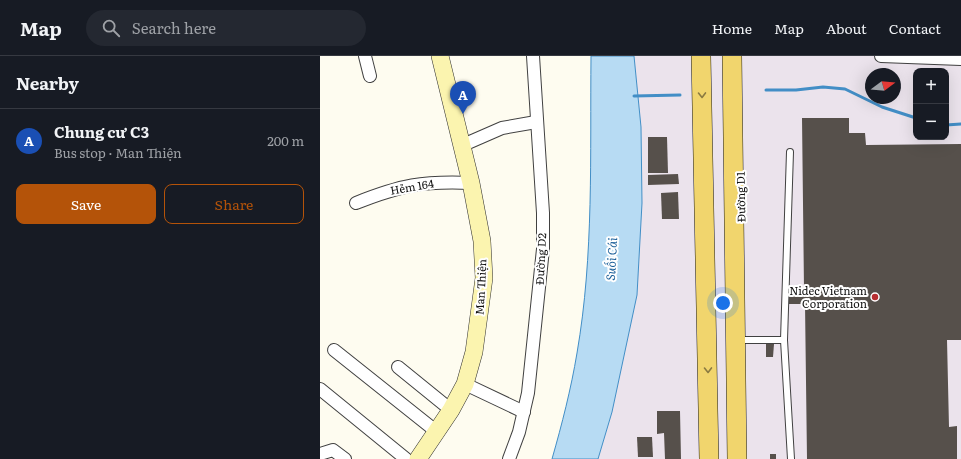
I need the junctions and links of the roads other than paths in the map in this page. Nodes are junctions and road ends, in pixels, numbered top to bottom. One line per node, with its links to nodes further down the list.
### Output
1 (365, 56): 8 (street)
2 (440, 56): 10 (street, Man Thiện)
3 (533, 56): 9 (street, Đường D2)
4 (701, 56): 16 (main road, one-way to 16)
5 (732, 56): 14 (main road, Đường D1)
6 (882, 56): 7 (street)
7 (961, 59)
8 (370, 76)
9 (536, 122): 10 (street); 23 (street, Đường D2)
10 (462, 145): 12 (street, Man Thiện)
11 (790, 152): 15 (lane)
12 (471, 183): 13 (street, Hẻm 164); 19 (street, Man Thiện)
13 (356, 203)
14 (736, 340): 15 (lane); 16 (main road); 20 (main road, Đường D1)
15 (784, 340): 33 (lane)
16 (707, 341): 30 (main road, one-way to 30)
17 (334, 350): 24 (street)
18 (398, 367): 22 (street)
19 (465, 384): 22 (street, Man Thiện); 23 (street)
20 (736, 386): 31 (main road, Đường D1); 32 (main road, Đường D1)
21 (320, 389): 27 (street)
22 (451, 410): 24 (street, Man Thiện)
23 (524, 412): 29 (street, Đường D2)
24 (437, 432): 28 (street, Man Thiện)
25 (320, 454): 26 (street)
26 (345, 459)
27 (406, 459)
28 (418, 459)
29 (509, 459)
30 (709, 459)
31 (737, 459)
32 (745, 459)
33 (790, 459)

